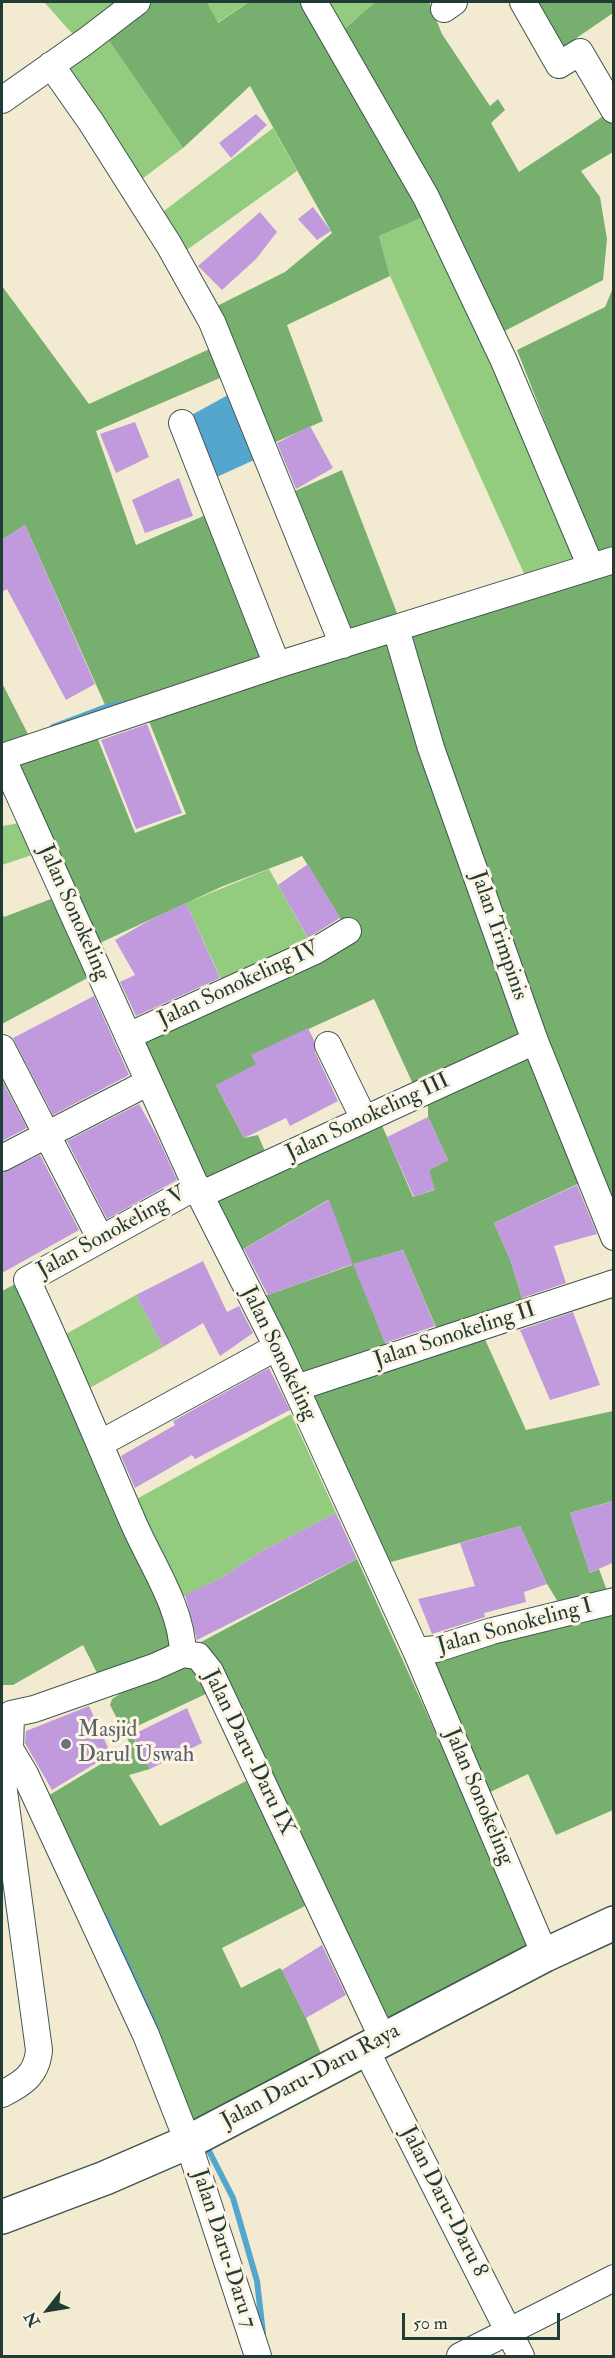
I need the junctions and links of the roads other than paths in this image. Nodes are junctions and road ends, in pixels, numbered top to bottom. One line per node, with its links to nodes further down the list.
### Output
1 (137, 2): 4 (street)
2 (314, 2): 8 (street)
3 (523, 2): 6 (street)
4 (51, 65): 5 (street); 10 (street)
5 (2, 100)
6 (614, 110)
7 (182, 423): 11 (street)
8 (602, 563): 9 (street)
9 (396, 629): 10 (street); 15 (street, Jalan Trimpinis)
10 (343, 645): 11 (street)
11 (277, 665): 12 (street)
12 (2, 757): 14 (street, Jalan Sonokeling)
13 (348, 932): 14 (street, Jalan Sonokeling IV)
14 (128, 1036): 18 (street, Jalan Sonokeling)
15 (535, 1041): 19 (street, Jalan Sonokeling III); 24 (street, Jalan Trimpinis)
16 (328, 1045): 19 (street)
17 (2, 1048): 20 (street)
18 (149, 1082): 20 (street); 22 (street, Jalan Sonokeling)
19 (364, 1119): 22 (street, Jalan Sonokeling III)
20 (46, 1134): 21 (street); 23 (street)
21 (2, 1158)
22 (199, 1190): 25 (street, Jalan Sonokeling V); 27 (street, Jalan Sonokeling)
23 (95, 1228)
24 (614, 1237)
25 (27, 1280): 32 (street, Jalan Daru-Daru IX)
26 (614, 1283): 28 (street, Jalan Sonokeling II)
27 (277, 1347): 28 (street, Jalan Sonokeling); 29 (street)
28 (296, 1388): 31 (street, Jalan Sonokeling)
29 (112, 1437)
30 (614, 1601): 31 (street, Jalan Sonokeling I)
31 (416, 1650): 35 (street, Jalan Sonokeling)
32 (183, 1653): 33 (street); 36 (street, Jalan Daru-Daru IX)
33 (10, 1749): 37 (street); 38 (street, Jalan Daru-Daru 7)
34 (614, 1923): 35 (main road, Jalan Daru-Daru Raya)
35 (545, 1955): 36 (main road, Jalan Daru-Daru Raya)
36 (374, 2043): 38 (main road, Jalan Daru-Daru Raya); 41 (street, Jalan Daru-Daru 8)
37 (2, 2094)
38 (188, 2142): 39 (main road, Jalan Daru-Daru Raya); 42 (street, Jalan Daru-Daru 7)
39 (2, 2217)
40 (614, 2278): 41 (street)
41 (507, 2331): 43 (street); 44 (street, Jalan Daru-Daru 8)
42 (258, 2356)
43 (460, 2356)
44 (520, 2356)

